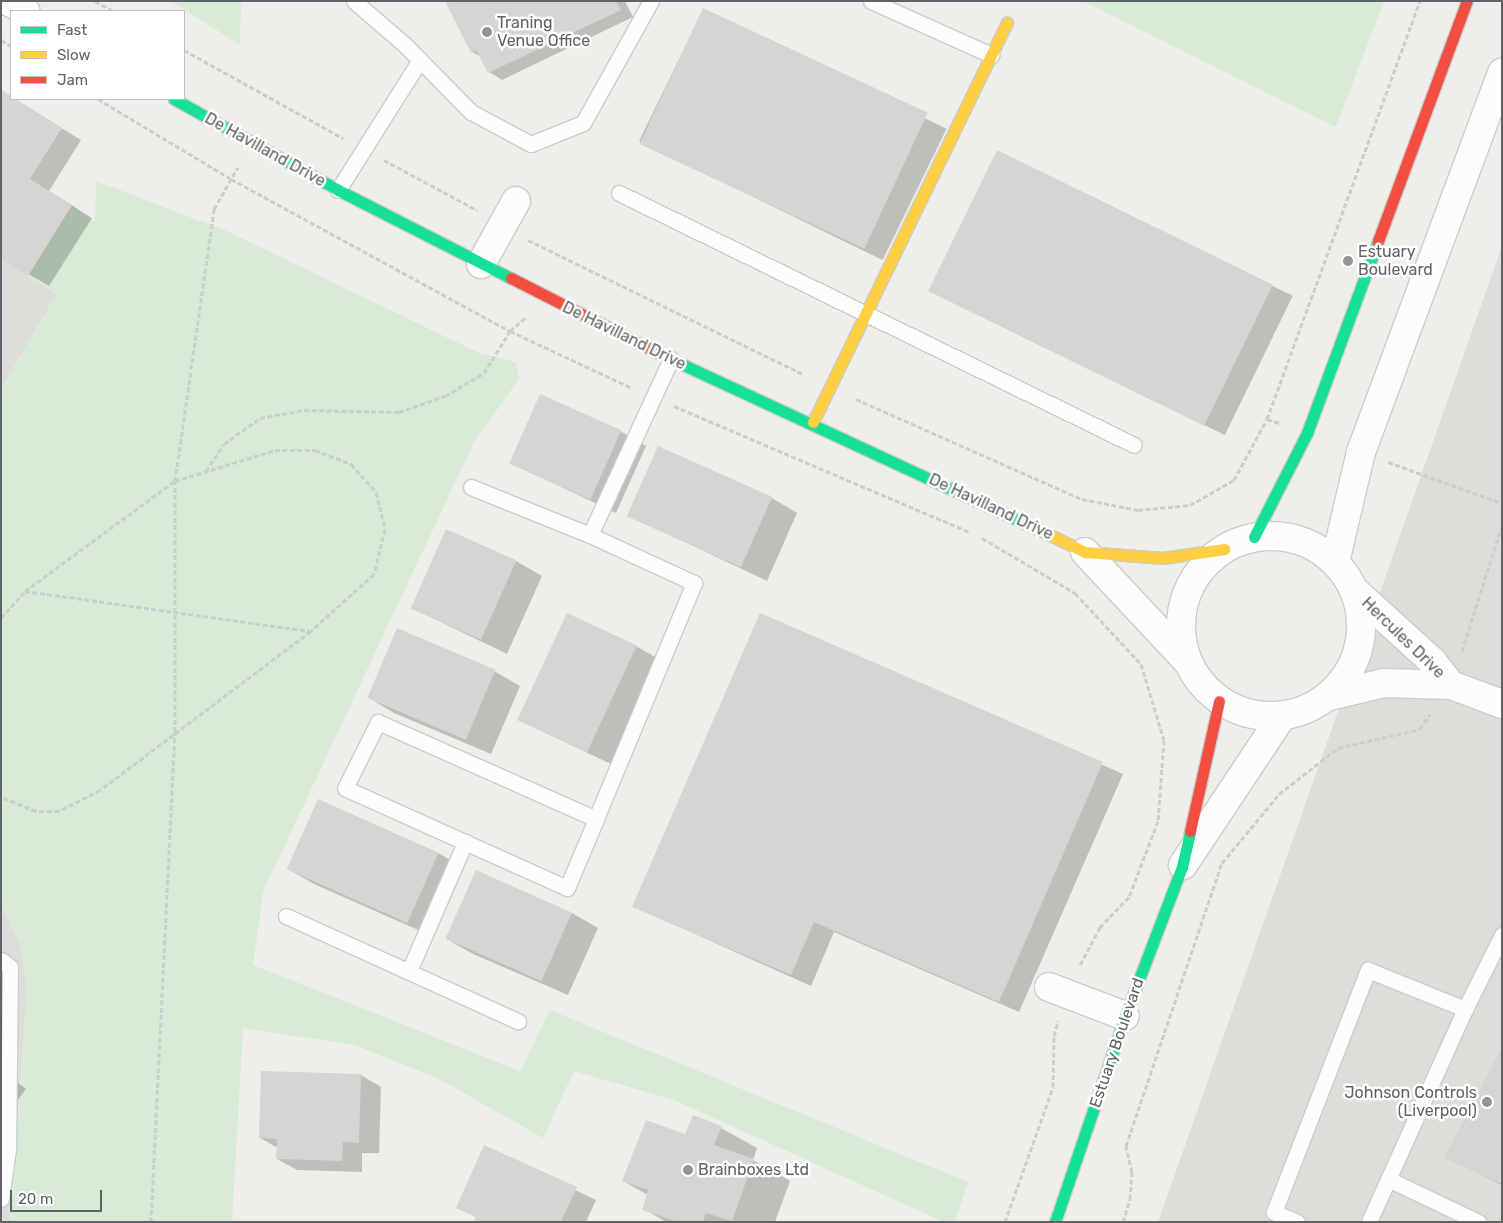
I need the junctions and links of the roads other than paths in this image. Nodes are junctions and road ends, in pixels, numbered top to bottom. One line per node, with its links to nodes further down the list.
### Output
1 (8, 1): 6 (street)
2 (354, 1): 9 (lane)
3 (652, 1): 9 (lane)
4 (871, 1): 8 (lane)
5 (1467, 1): 22 (street)
6 (24, 10)
7 (1007, 23): 8 (street)
8 (991, 54): 16 (street)
9 (420, 60): 12 (lane)
10 (1502, 72): 25 (street)
11 (176, 100): 12 (street, De Havilland Drive)
12 (338, 190): 15 (street, De Havilland Drive)
13 (619, 193): 16 (lane)
14 (516, 201): 15 (street)
15 (481, 264): 17 (street, De Havilland Drive)
16 (865, 315): 18 (street); 19 (lane)
17 (671, 359): 18 (street, De Havilland Drive); 21 (lane)
18 (813, 422): 24 (street, De Havilland Drive)
19 (1134, 445)
20 (472, 486): 21 (lane)
21 (590, 535): 33 (lane)
22 (1254, 537): 23 (street); 25 (street)
23 (1224, 549): 24 (street, De Havilland Drive); 27 (street)
24 (1085, 552): 27 (street, De Havilland Drive)
25 (1335, 562): 26 (street)
26 (1355, 591): 28 (street, Hercules Drive); 29 (street)
27 (1188, 662): 30 (street)
28 (1451, 685): 29 (street, Hercules Drive); 31 (street, Hercules Drive)
29 (1326, 697): 32 (street)
30 (1220, 700): 32 (street); 35 (street, Estuary Boulevard)
31 (1502, 704)
32 (1282, 716): 35 (street, Estuary Boulevard)
33 (596, 819): 34 (lane); 34 (lane)
34 (465, 842): 39 (lane)
35 (1182, 867): 42 (street, Estuary Boulevard)
36 (286, 916): 39 (lane)
37 (1502, 935): 41 (lane)
38 (1, 960): 45 (lane)
39 (409, 971): 43 (lane)
40 (1057, 990): 42 (street)
41 (1465, 1009): 44 (lane); 47 (lane)
42 (1125, 1016): 46 (street, Estuary Boulevard)
43 (518, 1021)
44 (1388, 1180): 48 (lane); 49 (lane)
45 (1, 1199)
46 (1062, 1220)
47 (1297, 1222)
48 (1369, 1222)
49 (1478, 1222)

